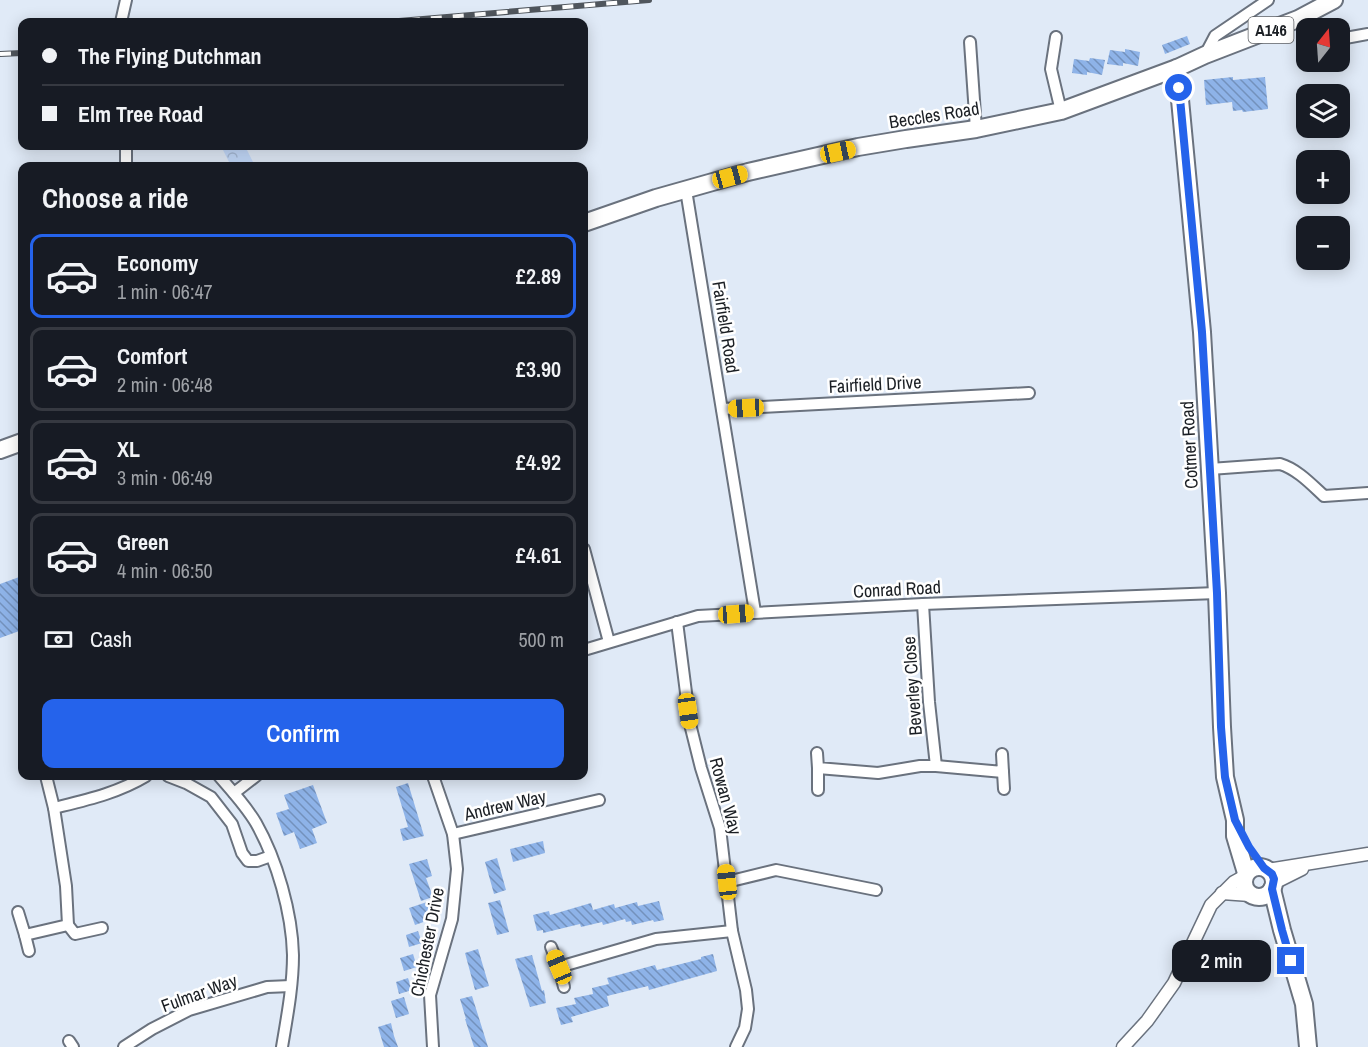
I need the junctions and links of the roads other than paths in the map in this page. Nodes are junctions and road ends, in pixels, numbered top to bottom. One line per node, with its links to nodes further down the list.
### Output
1 (126, 0): 4 (street)
2 (1268, 0): 9 (street, Beccles Road)
3 (1335, 0): 9 (highway, A146)
4 (122, 18)
5 (1368, 34): 7 (street)
6 (1056, 37): 11 (street)
7 (1350, 37)
8 (970, 42): 12 (street)
9 (1205, 55): 10 (highway, Beccles Road / A146)
10 (1177, 68): 11 (highway, Beccles Road / A146); 19 (highway, Cotmer Road)
11 (1061, 111): 12 (highway, Beccles Road / A146)
12 (976, 129): 13 (highway, Beccles Road / A146)
13 (686, 190): 14 (highway, Beccles Road / A146); 16 (street, Fairfield Road)
14 (588, 222)
15 (1029, 393): 16 (street, Fairfield Drive)
16 (722, 409): 24 (street, Fairfield Road)
17 (18, 443): 18 (highway)
18 (0, 450)
19 (1210, 469): 20 (street); 22 (highway, Cotmer Road)
20 (1368, 493)
21 (588, 564): 26 (street)
22 (1217, 593): 23 (street, Conrad Road); 44 (highway, Cotmer Road)
23 (923, 604): 24 (street, Conrad Road); 30 (street, Beverley Close)
24 (755, 612): 25 (street, Conrad Road)
25 (677, 622): 26 (street, Conrad Road); 50 (street, Rowan Way)
26 (609, 642): 27 (street, Conrad Road)
27 (588, 649)
28 (818, 753): 31 (street)
29 (1002, 754): 32 (street)
30 (936, 766): 31 (street); 32 (street)
31 (818, 768): 40 (street)
32 (1003, 772): 39 (street)
33 (47, 780): 43 (street)
34 (140, 780): 43 (street)
35 (178, 780): 47 (street)
36 (223, 780): 41 (street)
37 (251, 780): 41 (street)
38 (434, 780): 45 (street, Chichester Drive)
39 (1004, 789)
40 (818, 790)
41 (234, 793): 47 (street)
42 (599, 800): 45 (street, Andrew Way)
43 (54, 808): 55 (street)
44 (1235, 820): 48 (highway, Cotmer Road); 49 (highway, Cotmer Road)
45 (453, 834): 67 (street, Chichester Drive)
46 (1368, 854): 49 (street)
47 (271, 856): 63 (street)
48 (1246, 874): 49 (highway); 52 (street); 53 (highway)
49 (1269, 878): 53 (highway); 57 (highway)
50 (727, 882): 51 (street); 58 (street, Rowan Way)
51 (876, 890)
52 (1222, 893): 53 (street); 69 (street)
53 (1251, 895): 57 (highway)
54 (18, 912): 59 (street)
55 (68, 925): 56 (street); 59 (street)
56 (102, 928)
57 (1282, 930): 70 (highway)
58 (732, 931): 62 (street); 68 (street, Rowan Way)
59 (25, 935): 61 (street)
60 (551, 947): 62 (street)
61 (29, 951)
62 (559, 967): 64 (street)
63 (291, 986): 65 (street, Fulmar Way); 66 (street)
64 (564, 987)
65 (124, 1047)
66 (282, 1047)
67 (433, 1047)
68 (736, 1047)
69 (1123, 1047)
70 (1308, 1047)

